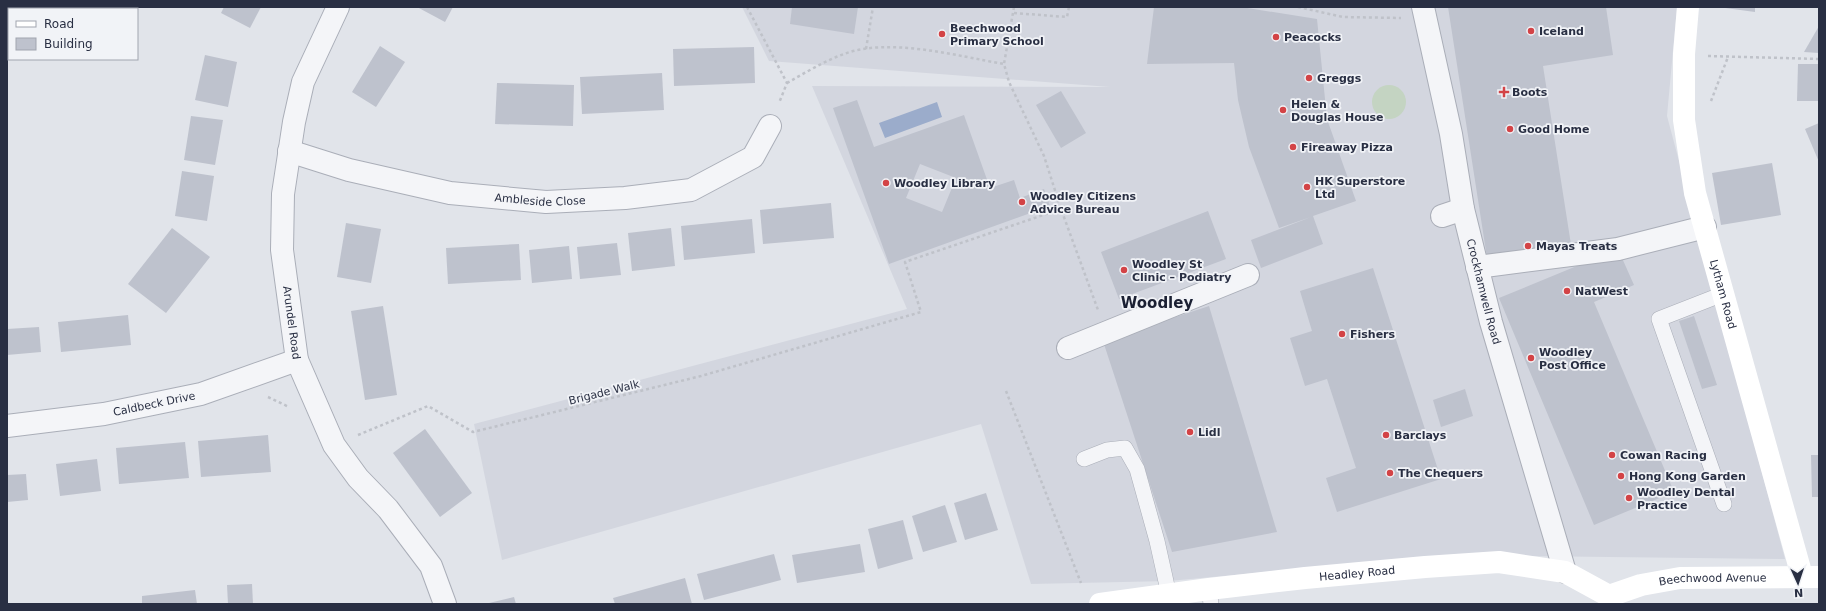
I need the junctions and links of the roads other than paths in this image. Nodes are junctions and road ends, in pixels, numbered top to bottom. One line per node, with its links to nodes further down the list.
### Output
1 (338, 7): 5 (street, Arundel Road)
2 (1688, 7): 8 (street, Lytham Road)
3 (1424, 13): 6 (street, Crockhamwell Road)
4 (770, 126): 5 (street, Ambleside Close)
5 (289, 151): 13 (street, Arundel Road)
6 (1463, 209): 7 (street); 9 (street, Crockhamwell Road)
7 (1442, 216)
8 (1704, 227): 9 (street); 11 (street, Lytham Road)
9 (1477, 267): 17 (street, Crockhamwell Road)
10 (1248, 275): 12 (street)
11 (1723, 294): 16 (lane); 18 (street, Lytham Road)
12 (1068, 348)
13 (297, 360): 14 (street, Caldbeck Drive); 22 (street, Arundel Road)
14 (7, 426)
15 (1084, 459): 19 (lane)
16 (1724, 504)
17 (1565, 572): 20 (street, Headley Road); 21 (street, Headley Road)
18 (1810, 577): 21 (street, Beechwood Avenue)
19 (1169, 595): 20 (street, Headley Road); 23 (street, Headley Road)
20 (1210, 596)
21 (1609, 600)
22 (445, 604)
23 (1100, 604)

